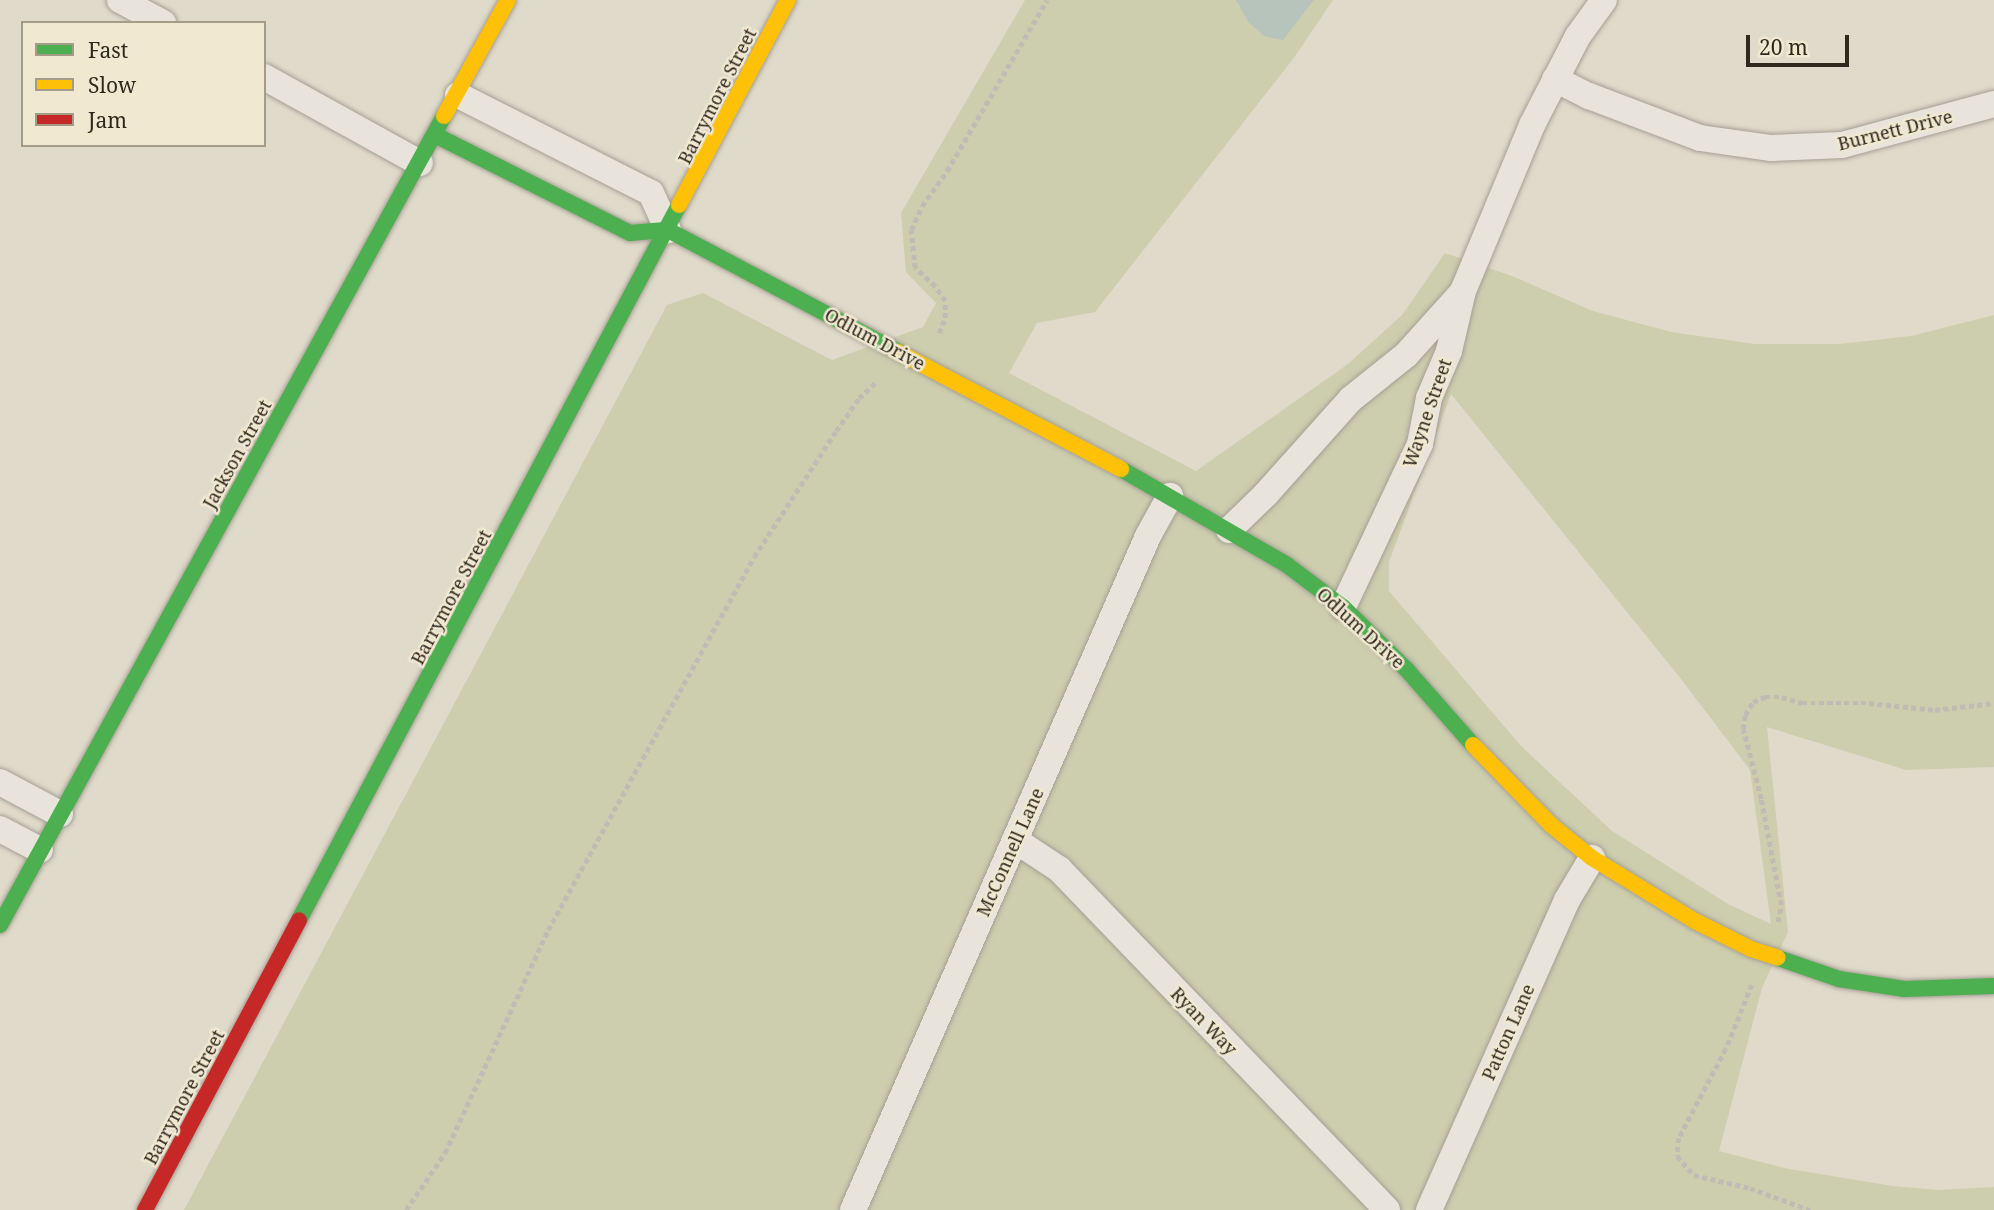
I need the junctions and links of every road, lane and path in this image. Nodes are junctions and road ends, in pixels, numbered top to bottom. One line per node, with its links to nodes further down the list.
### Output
1 (120, 0): 6 (street)
2 (508, 0): 9 (street, Jackson Street)
3 (788, 0): 15 (street, Barrymore Street)
4 (1046, 0): 17 (path)
5 (1604, 0): 8 (street, Wayne Street)
6 (159, 21)
7 (266, 77): 13 (street)
8 (1555, 79): 10 (street, Burnett Drive); 16 (street, Wayne Street)
9 (457, 95): 11 (street, Jackson Street); 12 (street)
10 (1994, 104)
11 (435, 135): 13 (street, Jackson Street); 14 (street)
12 (582, 159): 14 (street); 15 (street)
13 (420, 163): 23 (street, Jackson Street)
14 (562, 199): 15 (street)
15 (668, 230): 17 (street, Odlum Drive); 31 (street, Barrymore Street)
16 (1463, 291): 19 (street, Wayne Street); 20 (street, Wayne Street)
17 (910, 357): 18 (street, Odlum Drive); 32 (path)
18 (1170, 496): 19 (street, Odlum Drive); 25 (street, McConnell Lane)
19 (1229, 530): 20 (street, Odlum Drive)
20 (1343, 607): 27 (street, Odlum Drive)
21 (1994, 703): 29 (path)
22 (0, 782): 23 (street)
23 (60, 814): 26 (street, Jackson Street)
24 (0, 829): 26 (street)
25 (1015, 841): 33 (street, McConnell Lane); 34 (street, Ryan Way)
26 (40, 850): 28 (street, Jackson Street)
27 (1592, 858): 29 (street, Odlum Drive); 35 (street, Patton Lane)
28 (0, 925)
29 (1766, 954): 30 (street, Odlum Drive); 36 (path)
30 (1994, 986)
31 (145, 1210)
32 (406, 1210)
33 (853, 1210)
34 (1387, 1210)
35 (1429, 1210)
36 (1810, 1210)

